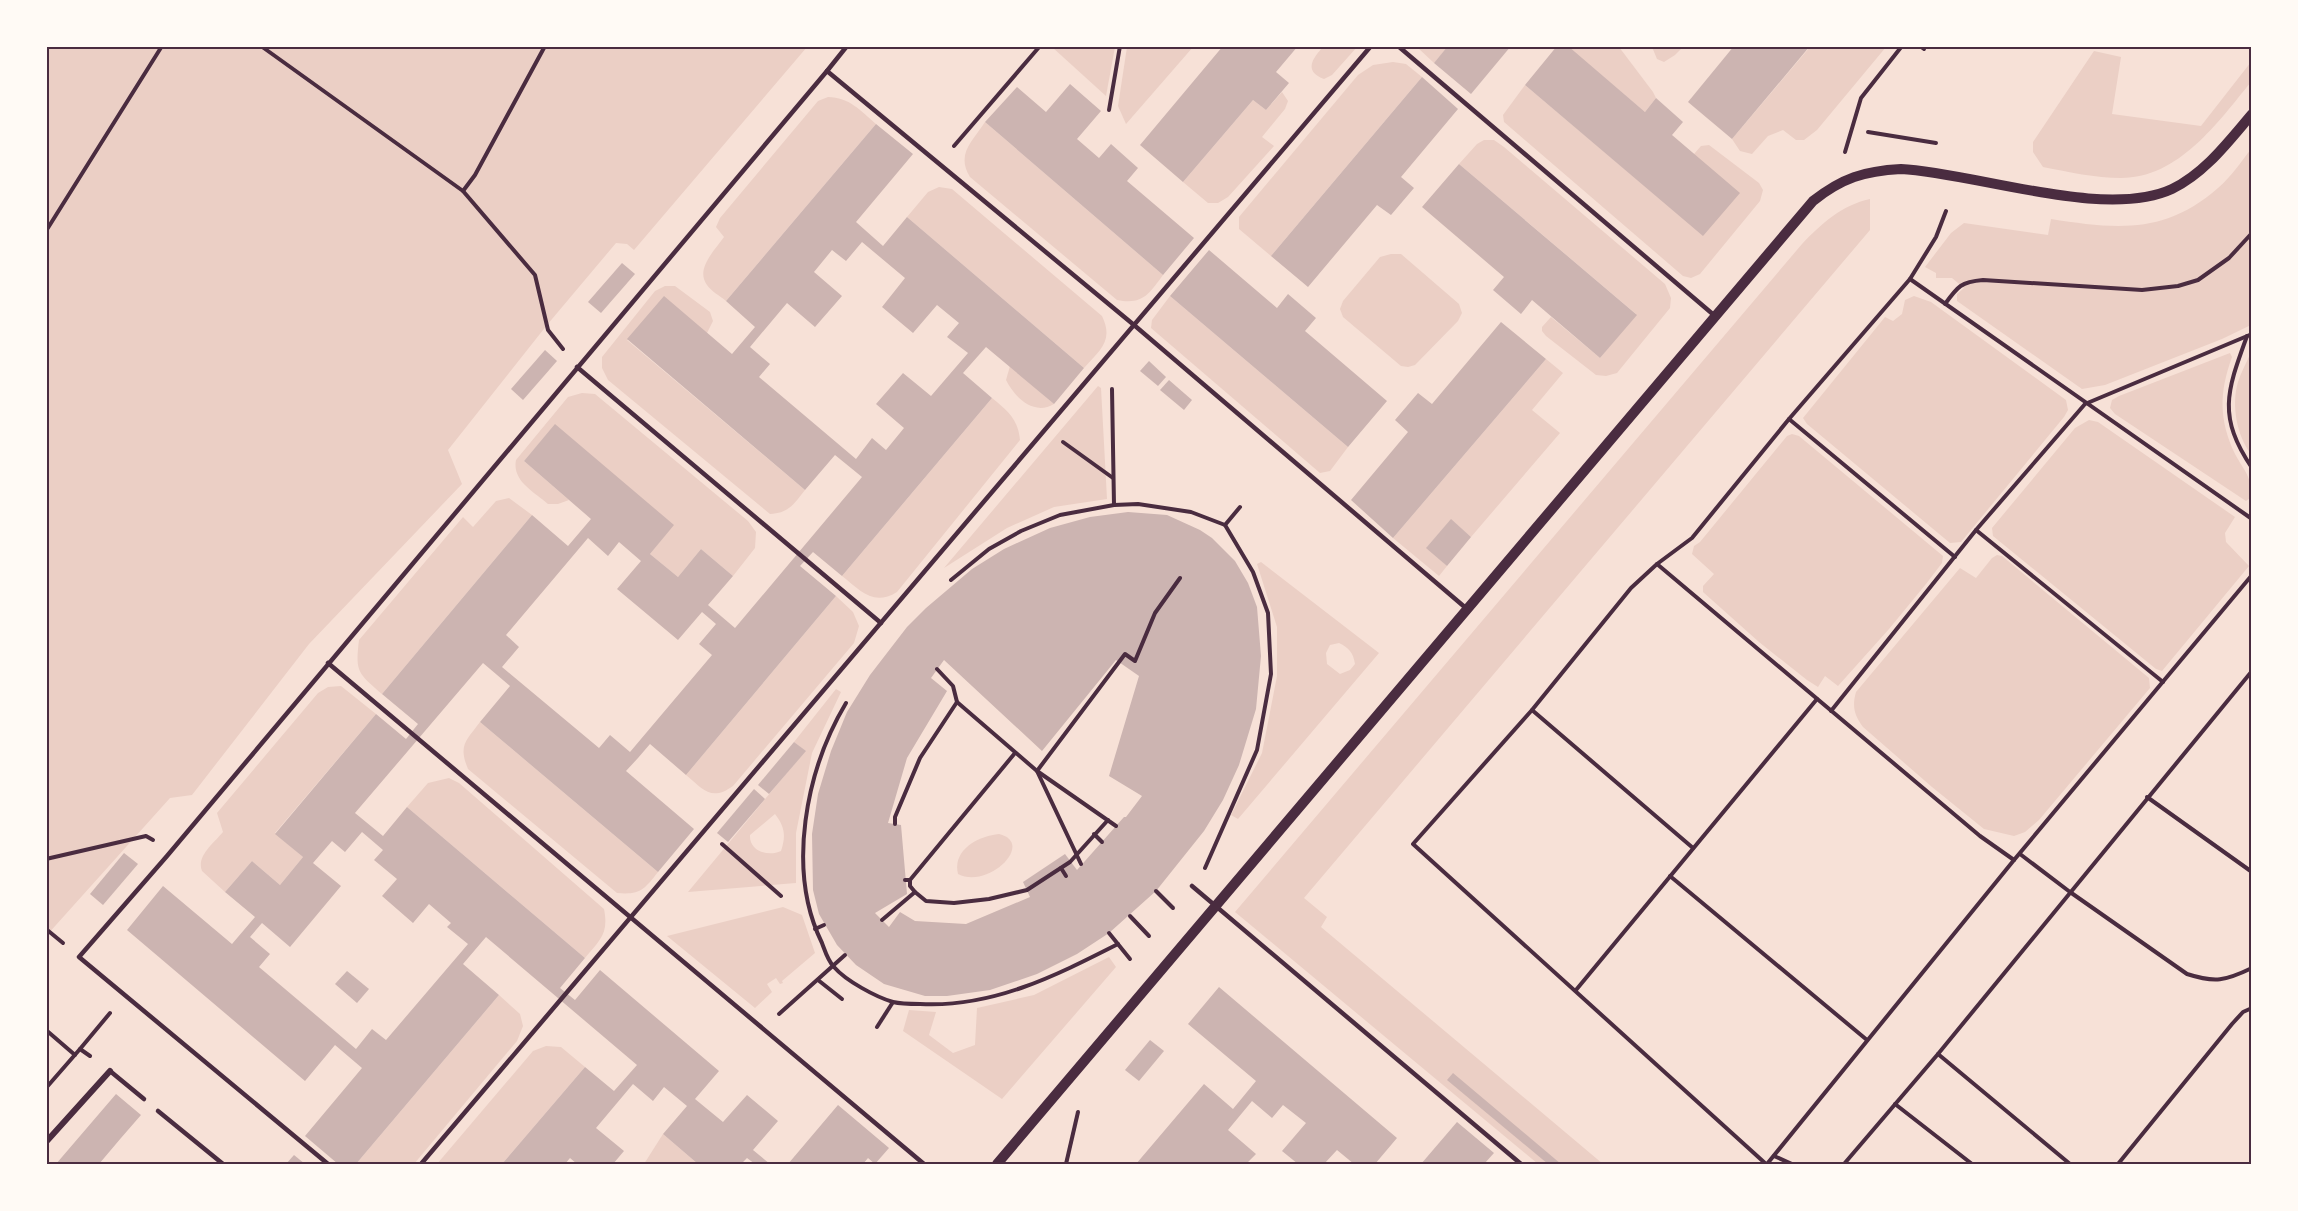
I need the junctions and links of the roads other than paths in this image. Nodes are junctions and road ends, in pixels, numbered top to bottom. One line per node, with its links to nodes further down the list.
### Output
1 (847, 46): 4 (lane)
2 (1371, 46): 7 (lane)
3 (1398, 46): 6 (lane)
4 (827, 71): 7 (lane); 8 (lane)
5 (2252, 114): 6 (street)
6 (1715, 316): 9 (street)
7 (1134, 325): 9 (lane); 10 (lane)
8 (577, 368): 10 (lane); 11 (lane)
9 (1467, 609): 13 (street)
10 (881, 623): 14 (lane)
11 (328, 663): 14 (lane); 20 (lane)
12 (1192, 886): 13 (lane)
13 (1215, 907): 23 (street); 24 (lane)
14 (631, 918): 21 (lane); 22 (lane)
15 (110, 1071): 16 (lane); 18 (street)
16 (144, 1099)
17 (158, 1111): 19 (lane)
18 (46, 1142)
19 (223, 1164)
20 (328, 1164)
21 (421, 1164)
22 (924, 1164)
23 (997, 1164)
24 (1521, 1164)

